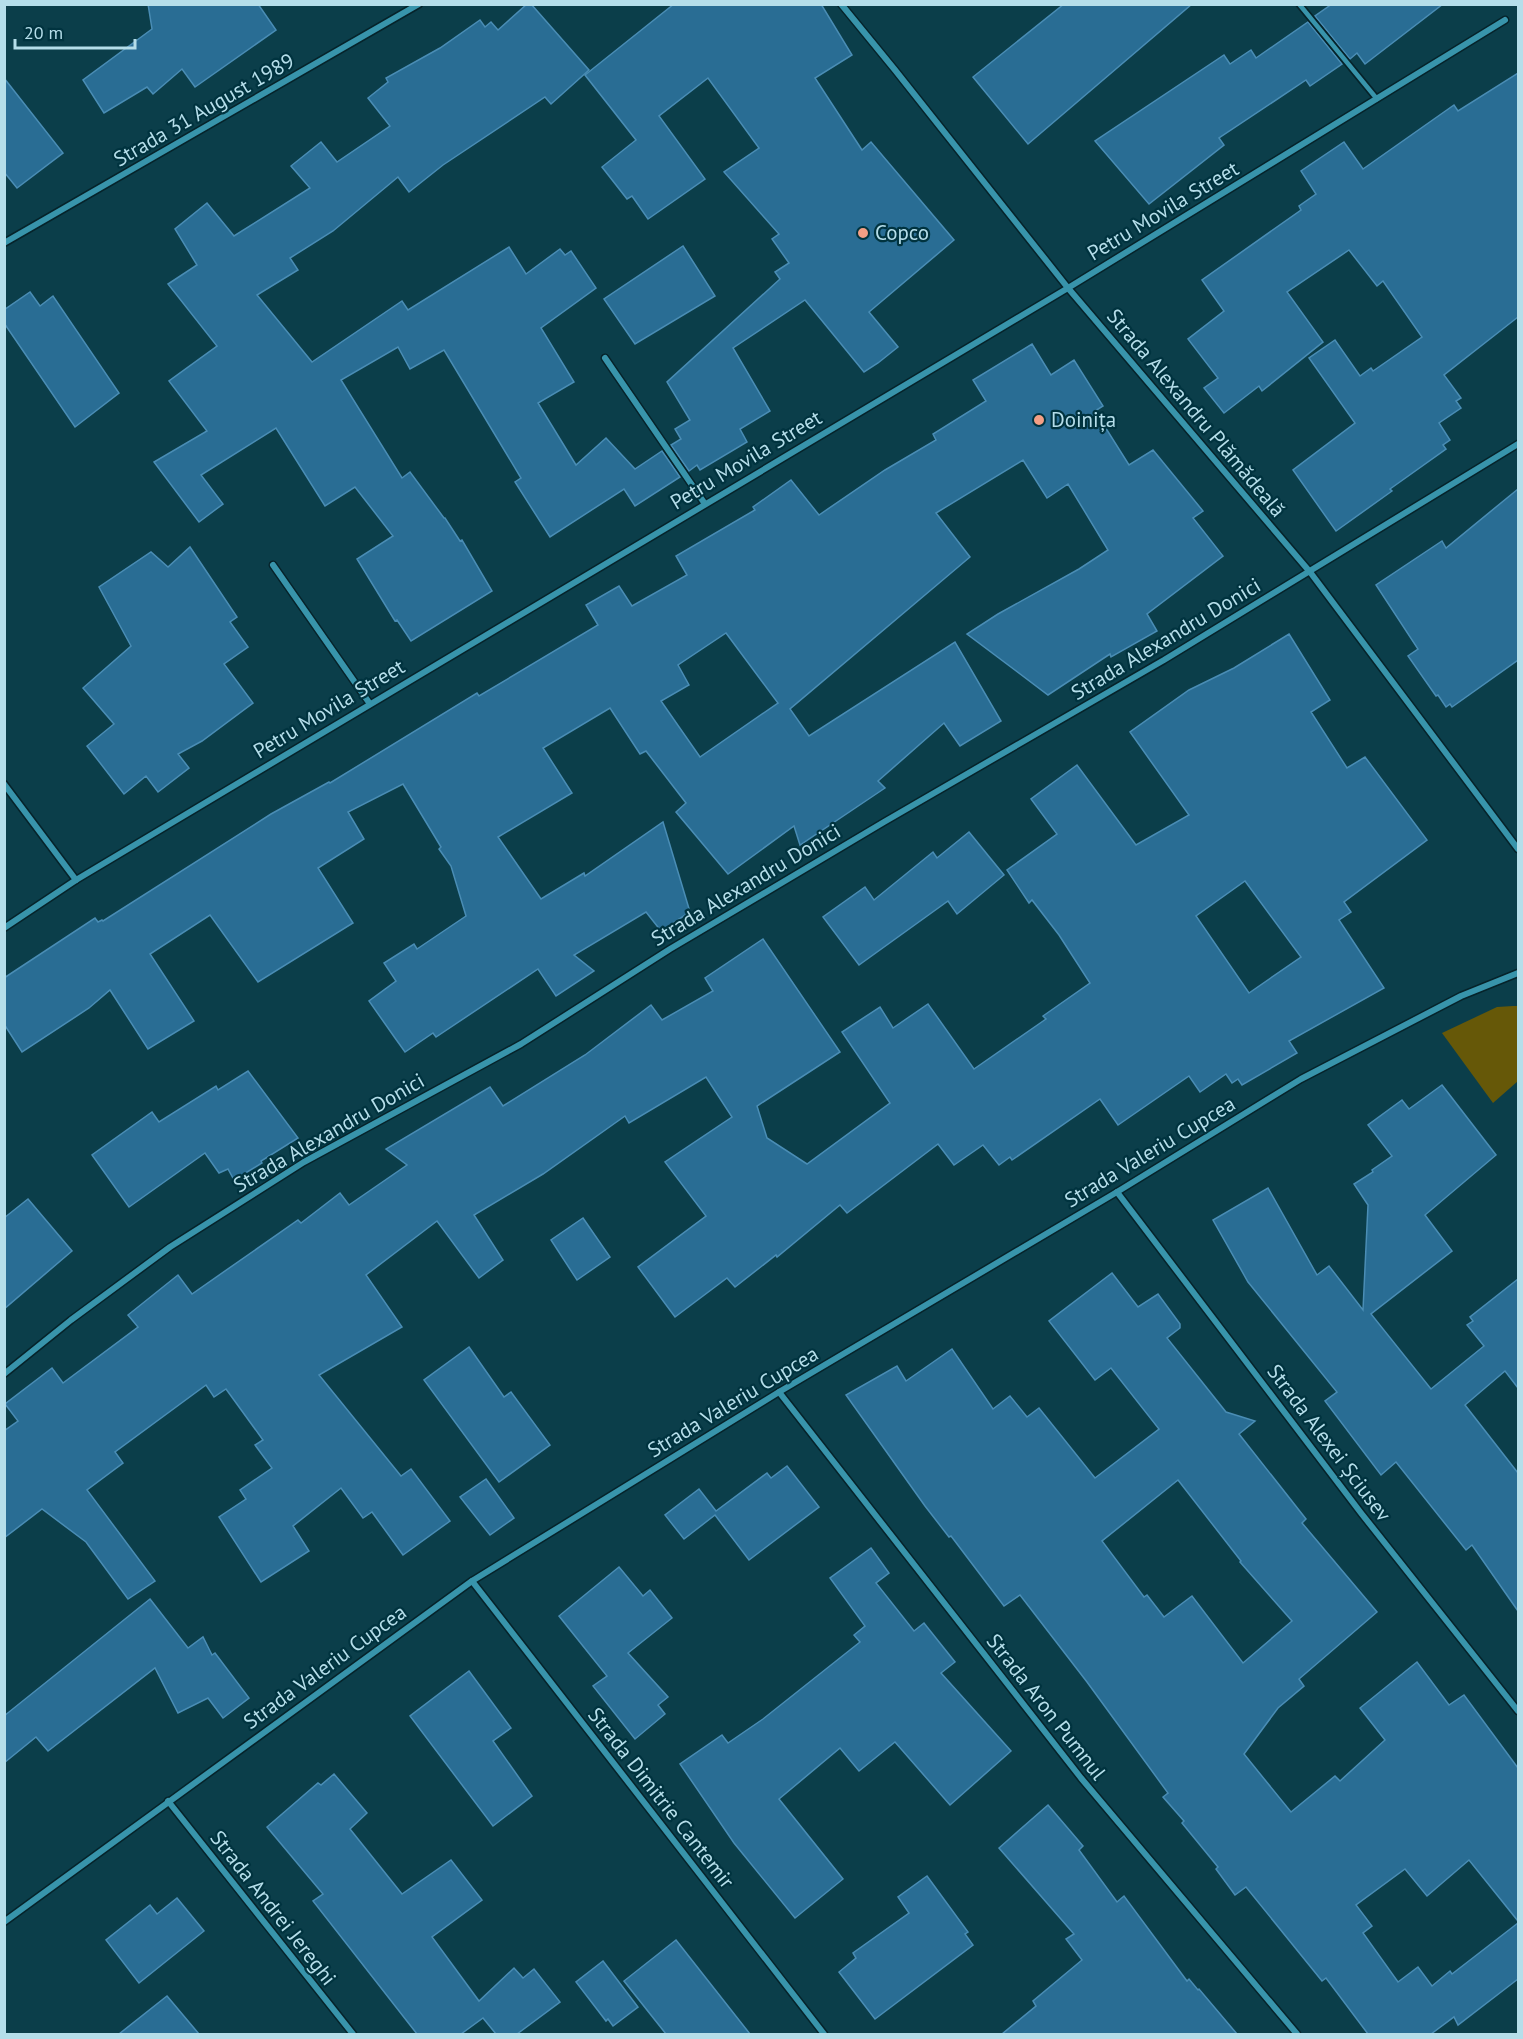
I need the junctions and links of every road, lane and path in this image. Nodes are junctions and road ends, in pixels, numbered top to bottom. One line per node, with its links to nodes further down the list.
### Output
1 (419, 4): 6 (street, Strada 31 August 1989)
2 (841, 4): 7 (street, Strada Alexandru Plămădeală)
3 (1299, 4): 5 (lane)
4 (1505, 20): 5 (street, Petru Movila Street)
5 (1377, 99): 7 (street, Petru Movila Street)
6 (4, 243)
7 (1068, 288): 10 (street, Petru Movila Street); 12 (street, Strada Alexandru Plămădeală)
8 (605, 358): 10 (street)
9 (1518, 444): 12 (street, Strada Alexandru Donici)
10 (705, 504): 13 (street, Petru Movila Street)
11 (273, 565): 13 (street)
12 (1310, 572): 15 (street, Strada Alexandru Plămădeală); 20 (street, Strada Alexandru Donici)
13 (370, 704): 16 (street, Petru Movila Street)
14 (4, 783): 16 (street)
15 (1518, 849)
16 (76, 880): 17 (street, Petru Movila Street)
17 (4, 928)
18 (1518, 973): 19 (street, Strada Valeriu Cupcea)
19 (1117, 1192): 21 (street, Strada Valeriu Cupcea); 23 (street, Strada Alexei Șciusev)
20 (4, 1374)
21 (779, 1392): 22 (street, Strada Valeriu Cupcea); 28 (street, Strada Aron Pumnul)
22 (472, 1581): 24 (street, Strada Valeriu Cupcea); 27 (street, Strada Dimitrie Cantemir)
23 (1518, 1711)
24 (168, 1801): 25 (street, Strada Valeriu Cupcea); 26 (street, Strada Andrei Jereghi)
25 (4, 1922)
26 (353, 2034)
27 (824, 2034)
28 (1297, 2034)

